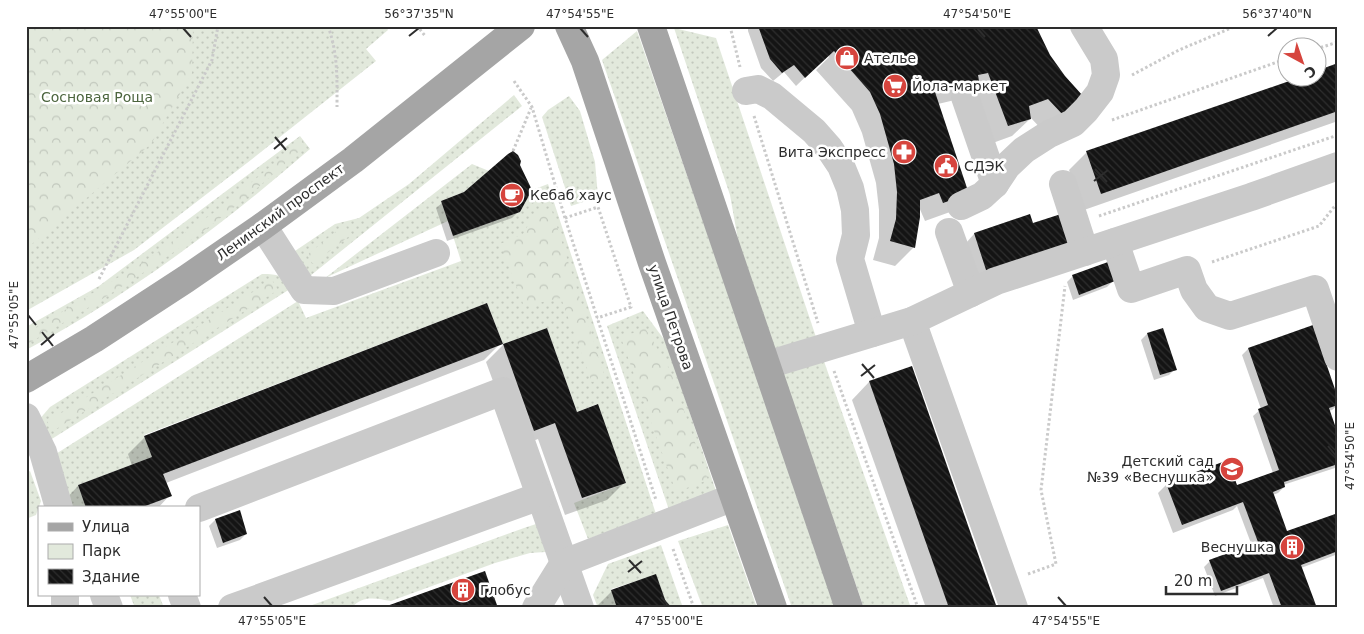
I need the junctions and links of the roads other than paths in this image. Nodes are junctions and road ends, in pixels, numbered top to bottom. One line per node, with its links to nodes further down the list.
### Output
1 (521, 26): 11 (main road, Ленинский проспект)
2 (569, 26): 24 (main road, улица Петрова)
3 (651, 26): 20 (main road)
4 (1084, 26): 8 (lane)
5 (746, 91): 18 (lane)
6 (966, 97): 8 (lane)
7 (1338, 166): 13 (lane)
8 (995, 184): 10 (lane)
9 (1063, 184): 15 (lane)
10 (961, 206)
11 (263, 226): 14 (lane); 21 (main road, Ленинский проспект)
12 (949, 232): 16 (lane)
13 (1115, 242): 15 (lane); 19 (lane)
14 (436, 253)
15 (1077, 255): 16 (lane)
16 (971, 294): 17 (lane)
17 (912, 321): 18 (lane); 37 (lane)
18 (872, 333): 20 (lane)
19 (1338, 357)
20 (767, 365): 36 (main road)
21 (26, 379)
22 (26, 417): 25 (lane)
23 (540, 496): 26 (lane); 27 (lane); 32 (lane)
24 (734, 497): 27 (lane); 35 (main road, улица Петрова)
25 (58, 506)
26 (200, 508)
27 (564, 563): 33 (lane); 34 (lane)
28 (104, 596): 30 (lane)
29 (182, 596): 31 (lane)
30 (109, 608)
31 (187, 608)
32 (232, 608)
33 (536, 608)
34 (580, 608)
35 (773, 608)
36 (849, 608)
37 (1014, 608)

